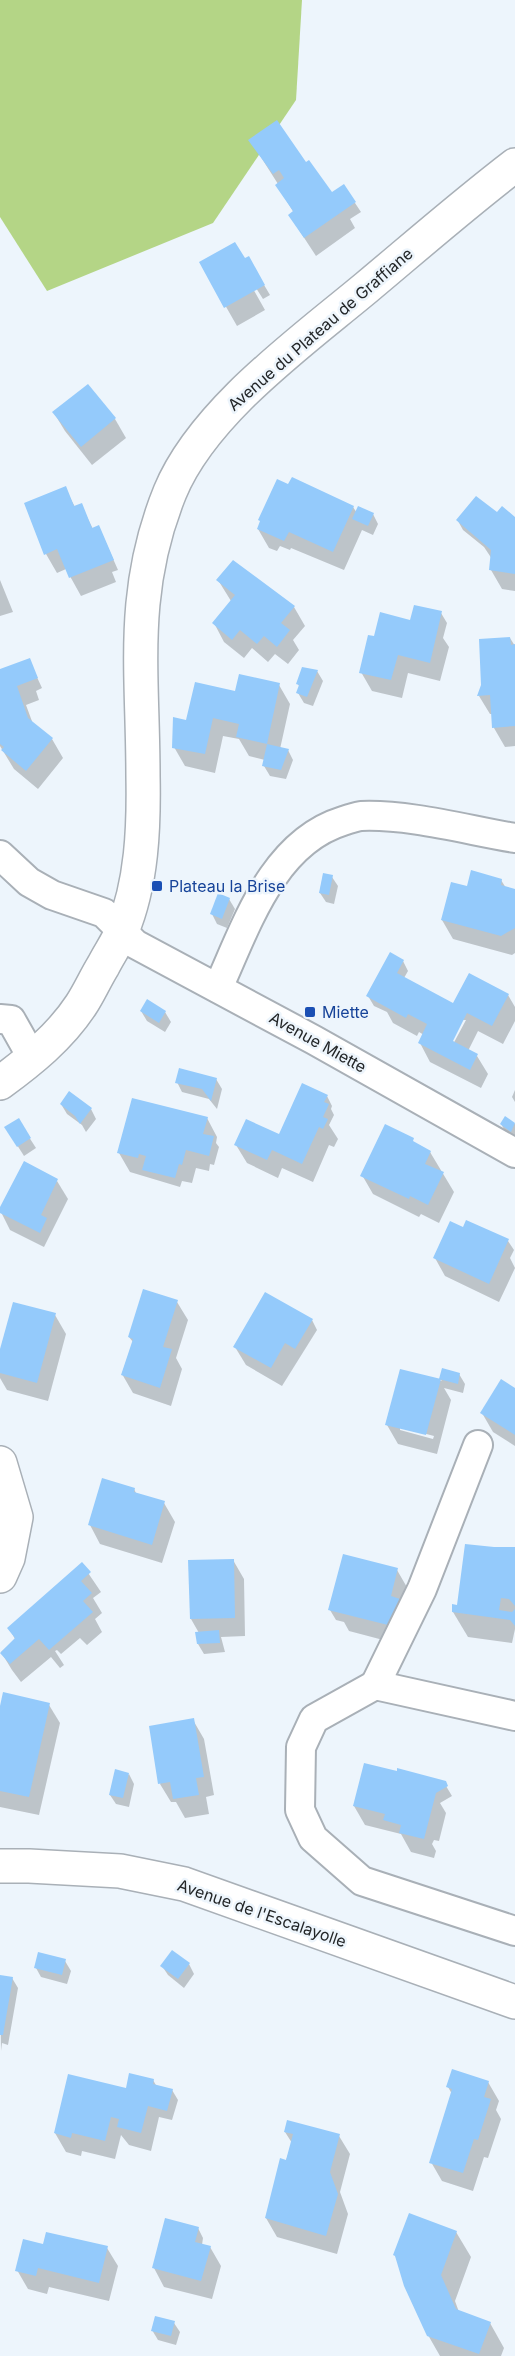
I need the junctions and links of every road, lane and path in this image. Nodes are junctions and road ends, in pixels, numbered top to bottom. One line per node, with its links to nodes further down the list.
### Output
1 (515, 165): 4 (street, Avenue du Plateau de Graffiane)
2 (515, 838): 5 (street)
3 (0, 855): 4 (street, Avenue Miette)
4 (122, 931): 5 (street, Avenue Miette); 7 (street, Avenue du Plateau de Graffiane)
5 (218, 988): 9 (street, Avenue Miette)
6 (0, 1019): 7 (street)
7 (33, 1059): 8 (street, Avenue du Plateau de Graffiane)
8 (0, 1083)
9 (515, 1153)
10 (478, 1445): 13 (street)
11 (0, 1463): 12 (street)
12 (0, 1576)
13 (375, 1685): 14 (street); 16 (street)
14 (515, 1716)
15 (0, 1866): 17 (street, Avenue de l'Escalayolle)
16 (515, 1931)
17 (515, 2002)

